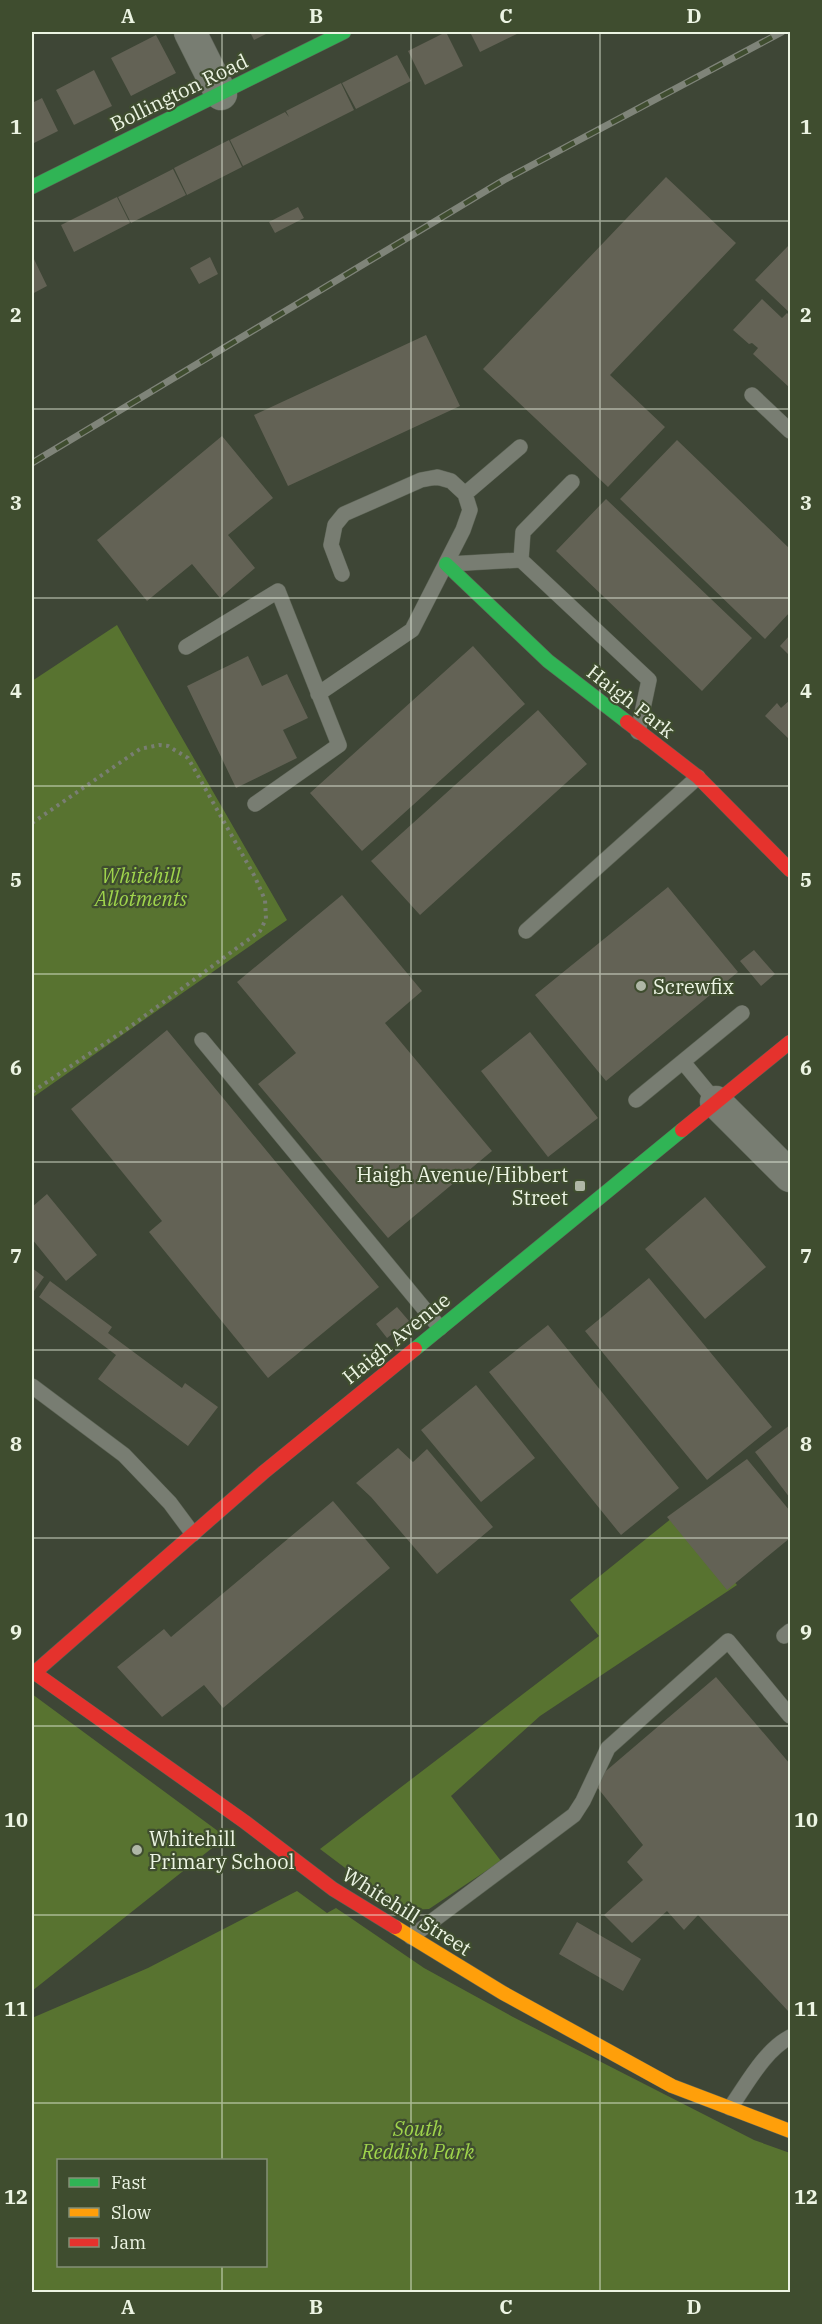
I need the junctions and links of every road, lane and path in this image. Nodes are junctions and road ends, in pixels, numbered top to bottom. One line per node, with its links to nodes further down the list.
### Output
1 (190, 32): 3 (street)
2 (344, 32): 3 (street, Bollington Road)
3 (221, 94): 4 (street, Bollington Road)
4 (32, 187)
5 (752, 395): 6 (lane)
6 (790, 431)
7 (520, 447): 9 (lane)
8 (572, 482): 10 (lane)
9 (465, 494): 11 (lane); 12 (lane)
10 (521, 560): 11 (lane); 15 (lane)
11 (446, 564): 14 (lane); 15 (street, Haigh Park)
12 (342, 574)
13 (186, 647): 14 (lane)
14 (318, 694): 17 (lane)
15 (638, 732): 16 (street, Haigh Park)
16 (698, 777): 19 (street, Haigh Park); 20 (lane)
17 (255, 804)
18 (32, 823): 25 (path)
19 (790, 870)
20 (526, 931)
21 (742, 1013): 24 (lane)
22 (202, 1040): 29 (lane)
23 (790, 1042): 27 (street, Haigh Avenue)
24 (683, 1062): 26 (lane); 27 (lane)
25 (32, 1092)
26 (636, 1100)
27 (716, 1102): 28 (street); 29 (street, Haigh Avenue)
28 (790, 1176)
29 (440, 1328): 31 (street, Haigh Avenue)
30 (32, 1386): 31 (lane)
31 (193, 1534): 32 (street, Haigh Avenue)
32 (33, 1672): 34 (street, Whitehill Street)
33 (790, 1716): 34 (lane)
34 (411, 1937): 36 (street, Whitehill Street)
35 (790, 2037): 36 (lane)
36 (730, 2108): 37 (street, Whitehill Street)
37 (790, 2131)

